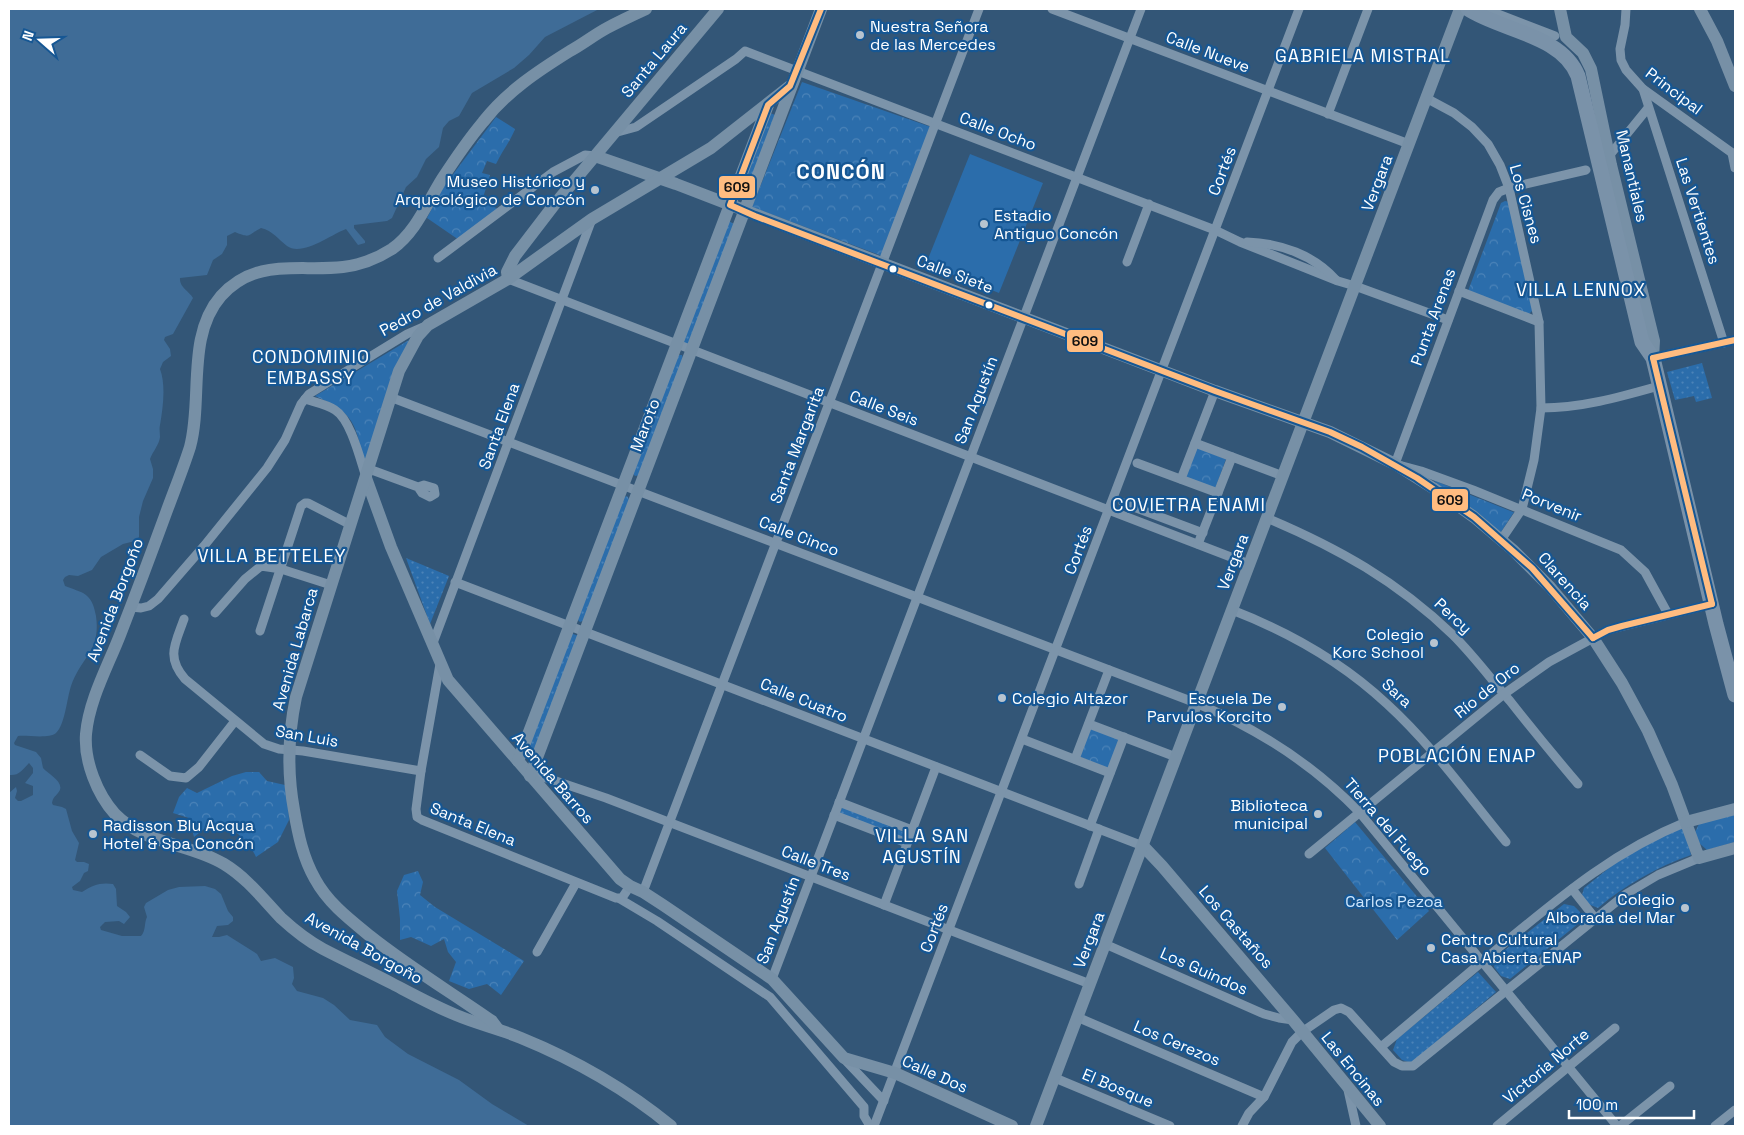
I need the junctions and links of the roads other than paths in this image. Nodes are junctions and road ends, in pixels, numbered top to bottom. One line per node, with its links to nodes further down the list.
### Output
1 (646, 9): 93 (street, Avenida Borgoño)
2 (718, 9): 26 (street, Santa Laura)
3 (821, 9): 16 (street, Maroto)
4 (979, 9): 25 (street, Santa Margarita)
5 (1052, 9): 14 (street, Calle Nueve)
6 (1141, 9): 14 (street, San Agustín)
7 (1299, 9): 20 (street, Cortés)
8 (1368, 9): 24 (street)
9 (1471, 9): 13 (street); 21 (street, Vergara); 56 (main road, Manantiales)
10 (1560, 9): 30 (street, Manantiales)
11 (1626, 9): 19 (street, Principal)
12 (1700, 9): 18 (street)
13 (1555, 36)
14 (1130, 38): 20 (street, Calle Nueve); 33 (street, San Agustín)
15 (745, 51): 16 (street, Calle Ocho); 26 (street, Santa Laura)
16 (796, 70): 17 (street, Maroto); 25 (street, Calle Ocho)
17 (790, 86): 22 (street, Maroto); 38 (street, Maroto)
18 (1735, 86)
19 (1643, 89): 23 (street, Las Vertientes); 28 (street, Principal)
20 (1268, 91): 24 (street, Calle Nueve); 40 (street, Cortés)
21 (1426, 98): 27 (street, Vergara); 35 (street, Los Cisnes)
22 (768, 105): 34 (street, Pedro de Valdivia); 37 (street, Maroto)
23 (1648, 108): 30 (street); 53 (street, Las Vertientes)
24 (1328, 114): 27 (street, Calle Nueve)
25 (935, 123): 33 (street, Calle Ocho); 43 (street, Santa Margarita)
26 (614, 133): 29 (street, Santa Laura)
27 (1409, 144): 45 (street, Vergara)
28 (1734, 154): 31 (street, Principal)
29 (595, 156): 34 (street, Calle Siete); 41 (street); 44 (street, Santa Laura)
30 (1609, 156): 56 (street, Manantiales)
31 (1735, 168)
32 (1586, 170): 35 (street)
33 (1077, 177): 36 (street, Calle Ocho); 48 (street, San Agustín)
34 (660, 178): 37 (street, Calle Siete); 39 (street, Pedro de Valdivia)
35 (1509, 188): 46 (street, Punta Arenas); 50 (street, Los Cisnes)
36 (1149, 204): 40 (street, Calle Ocho); 42 (street)
37 (730, 205): 38 (street, Calle Siete); 54 (street, Maroto)
38 (743, 211): 43 (street, Calle Siete); 55 (street, Maroto)
39 (592, 219): 44 (street, Pedro de Valdivia); 47 (street, Santa Elena)
40 (1215, 230): 45 (street, Calle Ocho); 57 (street, Cortés)
41 (438, 258)
42 (1127, 262)
43 (882, 264): 48 (street, Calle Siete); 62 (street, Santa Margarita)
44 (508, 280): 47 (street, Calle Seis); 51 (street, Pedro de Valdivia)
45 (1355, 286): 49 (street, Calle Ocho); 64 (street, Vergara)
46 (1459, 291): 49 (street, Punta Arenas); 50 (street)
47 (561, 300): 54 (street, Calle Seis); 65 (street, Santa Elena)
48 (1023, 318): 57 (street, Calle Siete); 67 (street, San Agustín)
49 (1448, 320): 70 (street, Punta Arenas)
50 (1539, 322): 63 (street, Los Cisnes)
51 (428, 325): 60 (street, Avenida Labarca); 61 (street, Pedro de Valdivia)
52 (1735, 340): 53 (street)
53 (1724, 343): 56 (street)
54 (678, 345): 55 (street, Calle Seis); 74 (street, Maroto)
55 (691, 350): 62 (street, Calle Seis); 76 (street, Maroto)
56 (1653, 358): 58 (main road, Manantiales)
57 (1162, 370): 59 (street, Calle Siete); 80 (street, Cortés)
58 (1660, 386): 63 (street); 92 (main road, Manantiales)
59 (1215, 390): 64 (street, Calle Siete); 66 (street)
60 (390, 397): 65 (street, Calle Cinco); 71 (street, Avenida Labarca)
61 (305, 399): 71 (street, Avenida Barros); 93 (street, Pedro de Valdivia)
62 (829, 403): 67 (street, Calle Seis); 85 (street, Santa Margarita)
63 (1541, 408): 79 (street, Los Cisnes)
64 (1303, 423): 70 (street, Clarencia); 72 (street, Vergara)
65 (509, 442): 74 (street, Calle Cinco); 89 (street, Santa Elena)
66 (1195, 443): 68 (street); 73 (street)
67 (970, 457): 80 (street, Calle Seis); 91 (street, San Agustín)
68 (1232, 457): 72 (street); 77 (street)
69 (1136, 463): 73 (street)
70 (1394, 464): 79 (street, Porvenir); 84 (street, Clarencia)
71 (368, 473): 75 (street); 82 (street, Avenida Labarca); 102 (street, Avenida Barros)
72 (1283, 476): 81 (street, Vergara)
73 (1181, 480): 77 (street)
74 (624, 486): 76 (street, Calle Cinco); 98 (street, Maroto)
75 (418, 487)
76 (638, 491): 85 (street, Calle Cinco); 100 (street, Maroto)
77 (1218, 493): 83 (street)
78 (1122, 503): 83 (street)
79 (1522, 509): 84 (street, Los Cisnes); 96 (street, Porvenir)
80 (1109, 510): 86 (street, Calle Seis); 103 (street, Cortés)
81 (1267, 518): 87 (street, Vergara); 107 (street, Percy)
82 (351, 525): 88 (street); 90 (street, Avenida Labarca)
83 (1203, 533): 86 (street)
84 (1501, 540): 101 (street, Clarencia)
85 (776, 543): 91 (street, Calle Cinco); 106 (street, Santa Margarita)
86 (1198, 544): 87 (street, Calle Seis)
87 (1249, 564): 94 (street, Vergara)
88 (281, 569): 90 (street); 95 (street); 99 (street)
89 (455, 582): 98 (street, Calle Cuatro); 102 (street, Santa Elena)
90 (331, 585): 115 (street, Avenida Labarca)
91 (917, 597): 103 (street, Calle Cinco); 113 (street, San Agustín)
92 (1712, 604): 96 (street, Río de Oro); 108 (main road, Manantiales)
93 (131, 607): 160 (street, Avenida Borgoño)
94 (1232, 610): 109 (street, Vergara); 116 (street, Sara)
95 (215, 613)
96 (1668, 614): 101 (street, Río de Oro)
97 (184, 619): 110 (street, San Luis)
98 (570, 626): 100 (street, Calle Cuatro); 120 (street, Maroto)
99 (260, 631)
100 (584, 631): 106 (street, Calle Cuatro); 124 (street, Maroto)
101 (1593, 638): 107 (street, Río de Oro); 132 (street, Clarencia)
102 (433, 643): 104 (street, Avenida Barros)
103 (1056, 650): 105 (street, Calle Cinco); 114 (street, Cortés)
104 (440, 664): 120 (street, Avenida Barros); 122 (street, Santa Elena)
105 (1109, 670): 109 (street, Calle Cinco); 111 (street)
106 (722, 684): 113 (street, Calle Cuatro); 131 (street, Santa Margarita)
107 (1504, 694): 116 (street, Río de Oro); 125 (street, Percy)
108 (1735, 695)
109 (1196, 703): 118 (street, Vergara); 129 (street, Tierra del Fuego)
110 (235, 721): 115 (street, San Luis); 117 (street)
111 (1088, 724): 112 (street); 119 (street)
112 (1124, 737): 118 (street); 123 (street)
113 (863, 739): 121 (street, Calle Cuatro); 127 (street, San Agustín)
114 (1022, 739): 119 (street); 126 (street, Cortés)
115 (288, 750): 122 (street, San Luis); 160 (street, Avenida Labarca)
116 (1433, 753): 129 (street, Río de Oro); 135 (street, Sara)
117 (140, 755)
118 (1176, 757): 137 (street, Vergara)
119 (1075, 759): 123 (street)
120 (518, 761): 124 (street, Avenida Barros)
121 (936, 767): 126 (street, Calle Cuatro); 134 (street)
122 (421, 771): 142 (street, Santa Elena)
123 (1110, 772): 133 (street)
124 (530, 776): 131 (street, Calle Tres); 144 (street, Avenida Barros)
125 (1578, 784)
126 (1002, 792): 133 (street, Calle Cuatro); 150 (street, Cortés)
127 (839, 802): 130 (street, San Agustín); 134 (street)
128 (1735, 809): 132 (street)
129 (1360, 813): 139 (street, Río de Oro); 153 (street, Tierra del Fuego)
130 (834, 815): 136 (street); 141 (street, San Agustín)
131 (670, 822): 141 (street, Calle Tres); 146 (street, Santa Margarita)
132 (1686, 822): 140 (street, Clarencia); 145 (street)
133 (1094, 827): 137 (street, Calle Cuatro); 143 (street)
134 (912, 830): 136 (street)
135 (1506, 842)
136 (907, 843): 148 (street)
137 (1142, 846): 151 (street, Vergara); 158 (street, Los Castaños)
138 (1735, 848): 140 (street)
139 (1310, 854)
140 (1699, 858): 149 (street)
141 (811, 878): 148 (street, Calle Tres); 154 (street, San Agustín)
142 (576, 883): 147 (street, Santa Elena); 152 (street)
143 (1079, 884)
144 (630, 886): 146 (street, Avenida Barros); 147 (street)
145 (1572, 889): 149 (street); 153 (street)
146 (643, 892): 154 (street, Avenida Barros)
147 (620, 899): 173 (street)
148 (884, 905): 150 (street, Calle Tres)
149 (1595, 918): 156 (street)
150 (949, 930): 155 (street, Calle Tres); 165 (street, Cortés)
151 (1105, 944): 155 (street, Vergara); 158 (street, Los Guindos)
152 (537, 952)
153 (1482, 962): 156 (street, Tierra del Fuego); 162 (street)
154 (772, 979): 163 (street, Avenida Barros)
155 (1090, 984): 157 (street, Vergara)
156 (1507, 991): 162 (street); 164 (street, Tierra del Fuego)
157 (1077, 1017): 166 (street, Vergara); 169 (street, Los Cerezos)
158 (1293, 1020): 161 (street, Los Castaños)
159 (1615, 1028): 164 (street, Victoria Norte)
160 (498, 1029): 172 (street, Avenida Borgoño)
161 (1302, 1032): 162 (street); 167 (street, Las Encinas); 169 (street)
162 (1381, 1047)
163 (844, 1058): 165 (street, Calle Dos); 170 (street, Avenida Barros)
164 (1568, 1066): 180 (street, Victoria Norte); 181 (street, Tierra del Fuego)
165 (895, 1073): 170 (street, Cortés); 174 (street, Calle Dos)
166 (1054, 1078): 175 (street, Vergara); 176 (street, El Bosque)
167 (1347, 1084): 178 (street); 179 (street, Las Encinas)
168 (1670, 1086): 181 (street)
169 (1264, 1096): 177 (street)
170 (884, 1101): 173 (street, Cortés)
171 (1735, 1110): 182 (street)
172 (670, 1126)
173 (872, 1126)
174 (1012, 1126)
175 (1036, 1126)
176 (1170, 1126)
177 (1242, 1126)
178 (1356, 1126)
179 (1380, 1126)
180 (1497, 1126)
181 (1619, 1126)
182 (1715, 1126)

